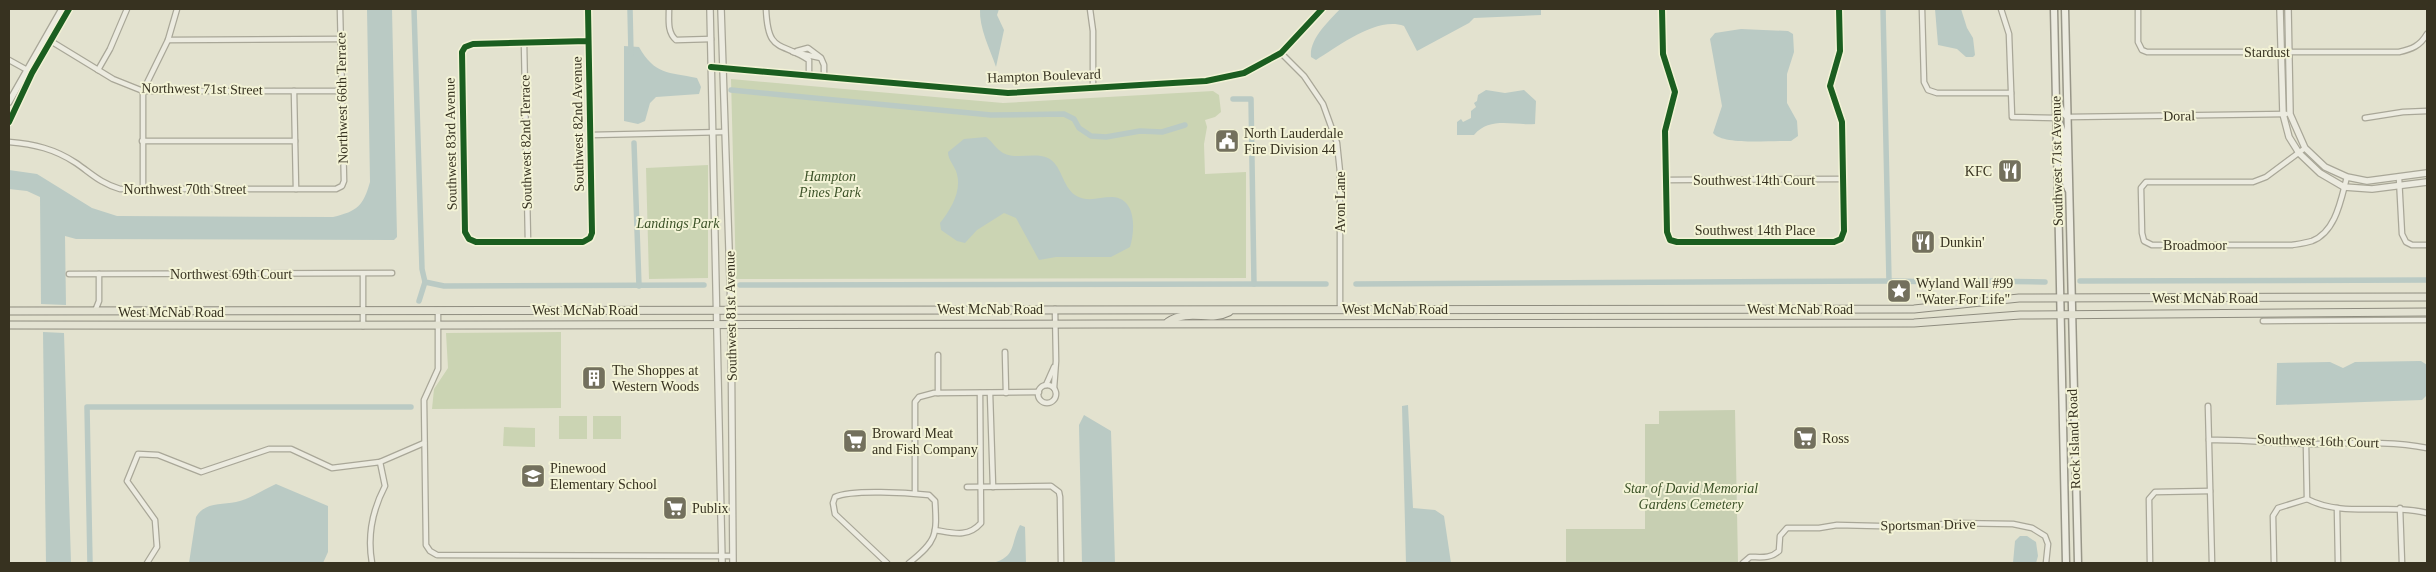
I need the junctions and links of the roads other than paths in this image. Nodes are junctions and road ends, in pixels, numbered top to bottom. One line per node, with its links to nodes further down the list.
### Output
1 (62, 9): 25 (street)
2 (69, 9): 25 (street)
3 (127, 9): 36 (street)
4 (177, 9): 26 (street)
5 (340, 9): 23 (street, Northwest 66th Terrace)
6 (588, 9): 27 (street, Southwest 82nd Avenue)
7 (669, 9): 24 (street)
8 (710, 9): 24 (street, Southwest 81st Avenue)
9 (721, 9): 35 (street, Southwest 81st Avenue)
10 (766, 9): 29 (street)
11 (1090, 9): 40 (street)
12 (1322, 9): 32 (street, Hampton Boulevard)
13 (1662, 9): 65 (street)
14 (1839, 9): 64 (street)
15 (1922, 9): 44 (street)
16 (2001, 9): 44 (street)
17 (2065, 9): 49 (main road, Southwest 71st Avenue)
18 (2138, 9): 30 (street, Stardust)
19 (2280, 9): 30 (street)
20 (2288, 9): 31 (street)
21 (2054, 11): 49 (main road); 50 (main road, Southwest 71st Avenue)
22 (2427, 34): 31 (street, Stardust)
23 (341, 39): 26 (street); 43 (street, Northwest 66th Terrace)
24 (711, 39): 34 (street, Southwest 81st Avenue)
25 (48, 40): 36 (street, Northwest 71st Street); 37 (street)
26 (168, 40): 41 (street)
27 (588, 41): 28 (street); 55 (street, Southwest 82nd Avenue)
28 (524, 42): 73 (street, Southwest 82nd Terrace); 73 (street, Southwest 83rd Avenue)
29 (793, 52): 38 (street); 39 (street)
30 (2282, 52): 31 (street, Stardust); 47 (street)
31 (2290, 52): 48 (street)
32 (1281, 53): 40 (street, Hampton Boulevard); 86 (street, Avon Lane)
33 (9, 60): 37 (street)
34 (712, 67): 35 (street, Hampton Boulevard); 53 (street, Southwest 81st Avenue)
35 (722, 68): 38 (street, Hampton Boulevard); 54 (street, Southwest 81st Avenue)
36 (98, 70): 41 (street, Northwest 71st Street)
37 (29, 71): 45 (street); 52 (street)
38 (809, 76): 39 (street, Hampton Boulevard)
39 (824, 77): 40 (street, Hampton Boulevard)
40 (1093, 88)
41 (143, 91): 42 (street, Northwest 71st Street); 58 (street)
42 (294, 91): 43 (street, Northwest 71st Street); 56 (street)
43 (342, 91): 68 (street, Northwest 66th Terrace)
44 (2011, 93): 50 (street)
45 (9, 102)
46 (2427, 111): 51 (street)
47 (2282, 114): 48 (street, Doral); 49 (street, Doral); 60 (street)
48 (2290, 114): 59 (street)
49 (2068, 117): 72 (main road, Southwest 71st Avenue)
50 (2056, 118): 72 (main road); 80 (main road, Southwest 71st Avenue)
51 (2365, 118)
52 (9, 122)
53 (713, 132): 54 (street); 55 (street); 82 (street, Southwest 81st Avenue)
54 (724, 132): 83 (street, Southwest 81st Avenue)
55 (591, 135): 73 (street, Southwest 82nd Avenue)
56 (295, 141): 58 (street); 70 (street)
57 (9, 142): 71 (street, Northwest 70th Street)
58 (142, 142): 71 (street)
59 (2305, 148): 60 (street, Broadmoor); 62 (street)
60 (2299, 153): 69 (street); 69 (street, Broadmoor)
61 (2427, 173): 63 (street)
62 (2346, 177): 63 (street); 69 (street, Broadmoor)
63 (2399, 178): 67 (street)
64 (1842, 179): 65 (street, Southwest 14th Court); 65 (street, Southwest 14th Place)
65 (1666, 180)
66 (2427, 182): 67 (street)
67 (2401, 185): 69 (street); 74 (street)
68 (342, 186): 70 (street, Northwest 70th Street)
69 (2344, 187)
70 (296, 189): 71 (street, Northwest 70th Street)
71 (143, 190)
72 (2069, 192): 81 (main road, Southwest 71st Avenue)
73 (528, 242)
74 (2427, 245)
75 (69, 274): 76 (street, Northwest 69th Court)
76 (99, 274): 77 (street, Northwest 69th Court); 91 (street)
77 (363, 274): 78 (street, Northwest 69th Court); 90 (street)
78 (392, 274)
79 (2427, 297): 81 (main road, West McNab Road)
80 (2060, 298): 81 (main road, West McNab Road); 86 (main road, West McNab Road); 93 (main road, Southwest 71st Avenue)
81 (2071, 298): 94 (main road, Southwest 71st Avenue)
82 (717, 309): 83 (main road, West McNab Road); 87 (main road, West McNab Road); 98 (street, Southwest 81st Avenue)
83 (731, 309): 84 (main road, West McNab Road); 99 (street, Southwest 81st Avenue)
84 (888, 309): 85 (main road, West McNab Road); 100 (main road)
85 (1055, 309): 88 (main road, West McNab Road); 101 (street)
86 (1340, 309): 88 (main road, West McNab Road)
87 (438, 310): 90 (main road, West McNab Road); 104 (street)
88 (1231, 310): 97 (main road)
89 (9, 311): 91 (main road, West McNab Road)
90 (363, 311): 91 (main road, West McNab Road); 103 (street)
91 (95, 312)
92 (2427, 312): 94 (main road, West McNab Road)
93 (2060, 314): 94 (main road, West McNab Road); 97 (main road, West McNab Road); 142 (main road, Rock Island Road)
94 (2071, 314): 143 (main road, Rock Island Road)
95 (2263, 320): 96 (street)
96 (2427, 320)
97 (1168, 322): 101 (main road, West McNab Road)
98 (717, 324): 99 (main road, West McNab Road); 104 (main road, West McNab Road); 131 (street, Southwest 81st Avenue)
99 (731, 324): 100 (main road, West McNab Road); 132 (street, Southwest 81st Avenue)
100 (888, 324): 101 (main road, West McNab Road)
101 (1056, 324): 107 (street)
102 (9, 325): 103 (main road, West McNab Road)
103 (363, 326): 104 (main road, West McNab Road)
104 (439, 326): 117 (street)
105 (1005, 352): 113 (street)
106 (938, 355): 114 (street)
107 (1056, 361): 108 (street); 109 (street)
108 (1046, 385): 109 (street); 110 (street)
109 (1054, 388): 110 (street)
110 (1038, 392): 113 (street)
111 (980, 393): 112 (street); 114 (street); 122 (street)
112 (990, 393): 113 (street); 123 (street)
113 (1006, 393)
114 (938, 394): 125 (street)
115 (2208, 406): 116 (street)
116 (2209, 440): 118 (street, Southwest 16th Court); 124 (street)
117 (424, 443): 120 (street); 131 (street)
118 (2306, 444): 119 (street, Southwest 16th Court); 126 (street)
119 (2427, 448)
120 (380, 462): 133 (street); 134 (street)
121 (967, 487): 122 (street)
122 (981, 487): 123 (street); 130 (street)
123 (993, 487): 139 (street)
124 (2210, 491): 144 (street); 145 (street)
125 (915, 493): 130 (street); 137 (street)
126 (2307, 499): 127 (street); 146 (street)
127 (2337, 508): 128 (street); 147 (street)
128 (2400, 508): 129 (street); 148 (street)
129 (2427, 513)
130 (935, 530): 138 (street)
131 (722, 556): 132 (street); 135 (street, Southwest 81st Avenue)
132 (732, 556): 136 (street, Southwest 81st Avenue)
133 (147, 563)
134 (372, 563)
135 (722, 563)
136 (733, 563)
137 (887, 563)
138 (910, 563)
139 (1061, 563)
140 (1743, 563): 141 (street, Sportsman Drive)
141 (2046, 563)
142 (2066, 563)
143 (2078, 563)
144 (2150, 563)
145 (2212, 563)
146 (2274, 563)
147 (2338, 563)
148 (2402, 563)

